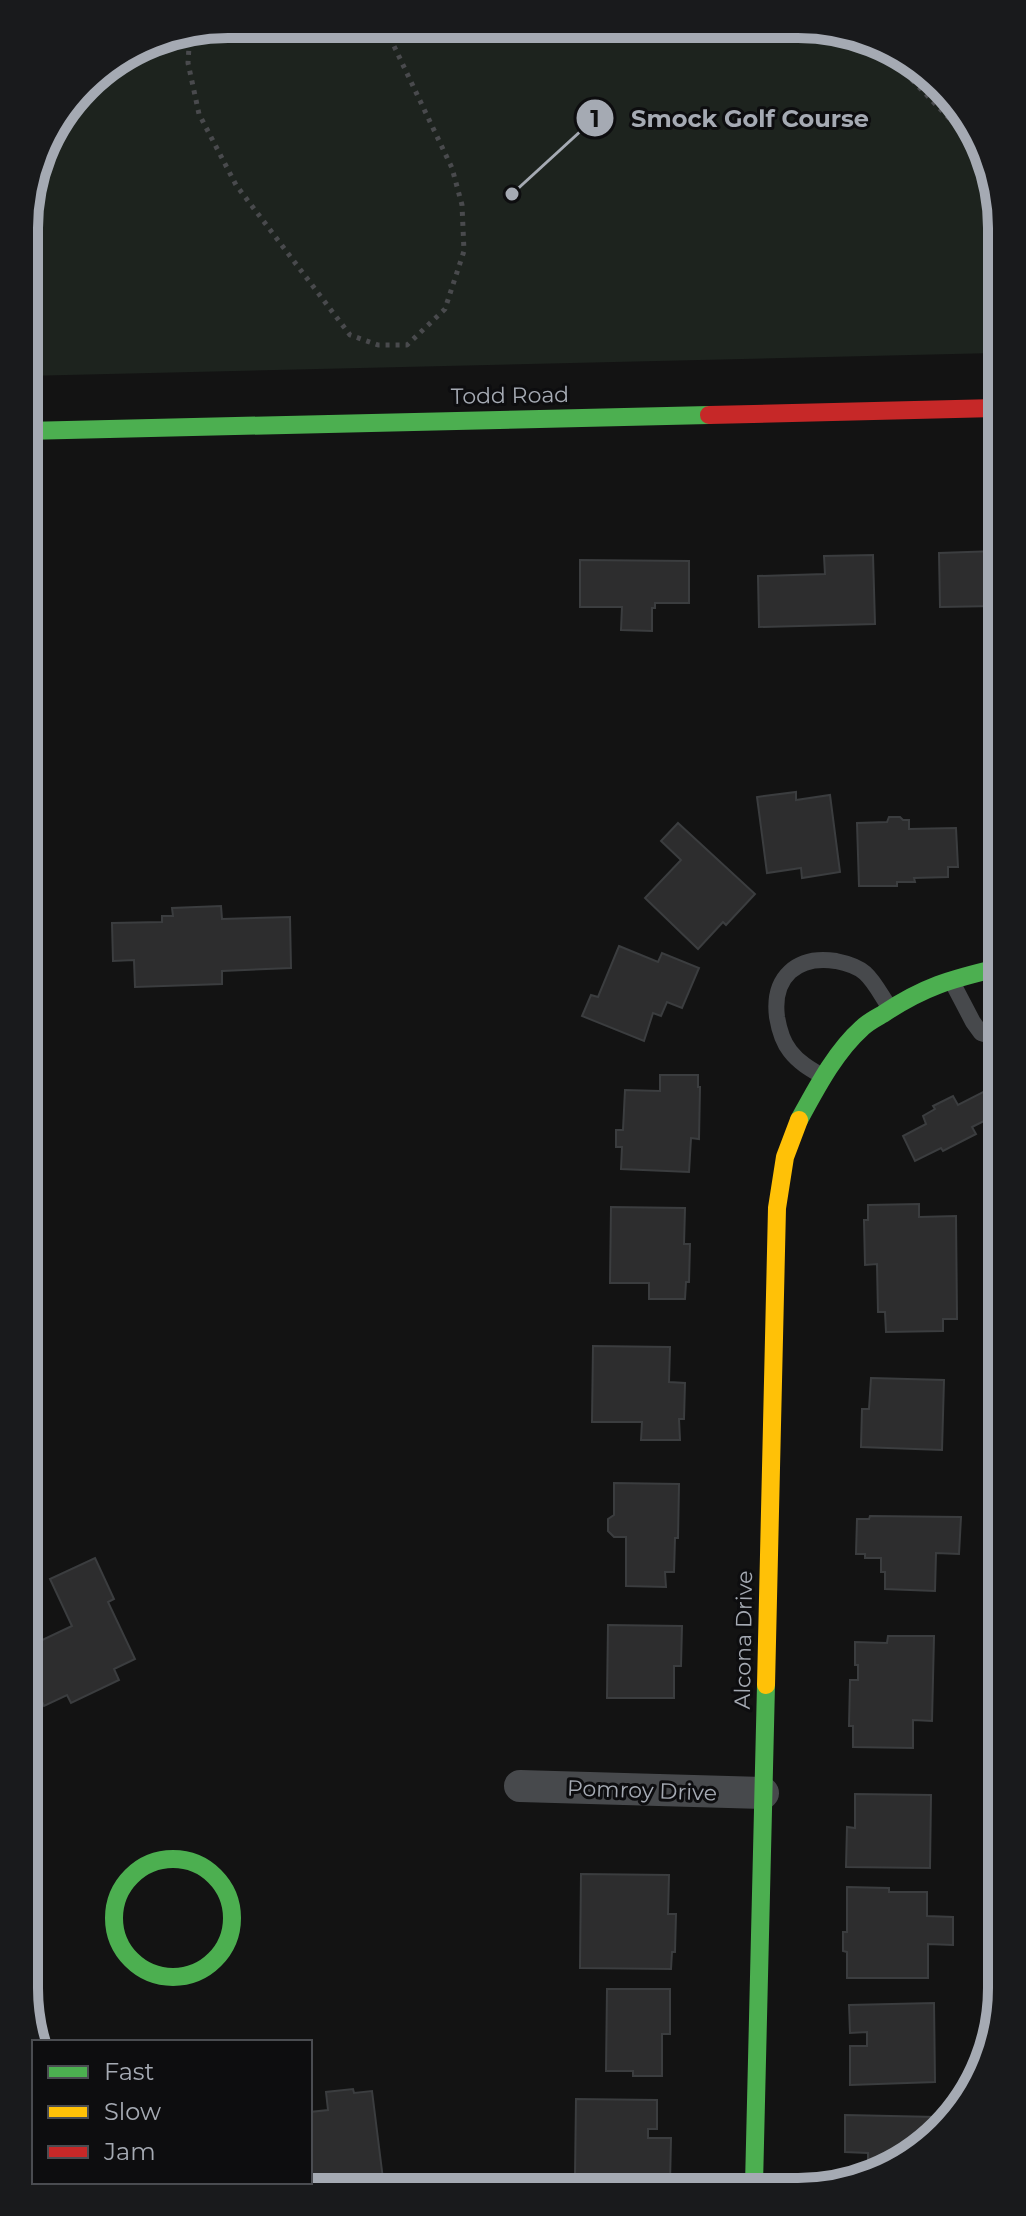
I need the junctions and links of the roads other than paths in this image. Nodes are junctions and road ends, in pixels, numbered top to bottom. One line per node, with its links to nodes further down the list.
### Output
1 (988, 408): 2 (street, Todd Road)
2 (38, 431)
3 (988, 970): 4 (street, Alcona Drive)
4 (950, 979): 5 (street, Alcona Drive); 6 (lane)
5 (891, 1009): 7 (street, Alcona Drive); 7 (lane)
6 (988, 1035)
7 (824, 1077): 9 (street, Alcona Drive)
8 (520, 1786): 9 (street, Pomroy Drive)
9 (763, 1793): 11 (street, Alcona Drive)
10 (174, 1858): 10 (street)
11 (754, 2178)

